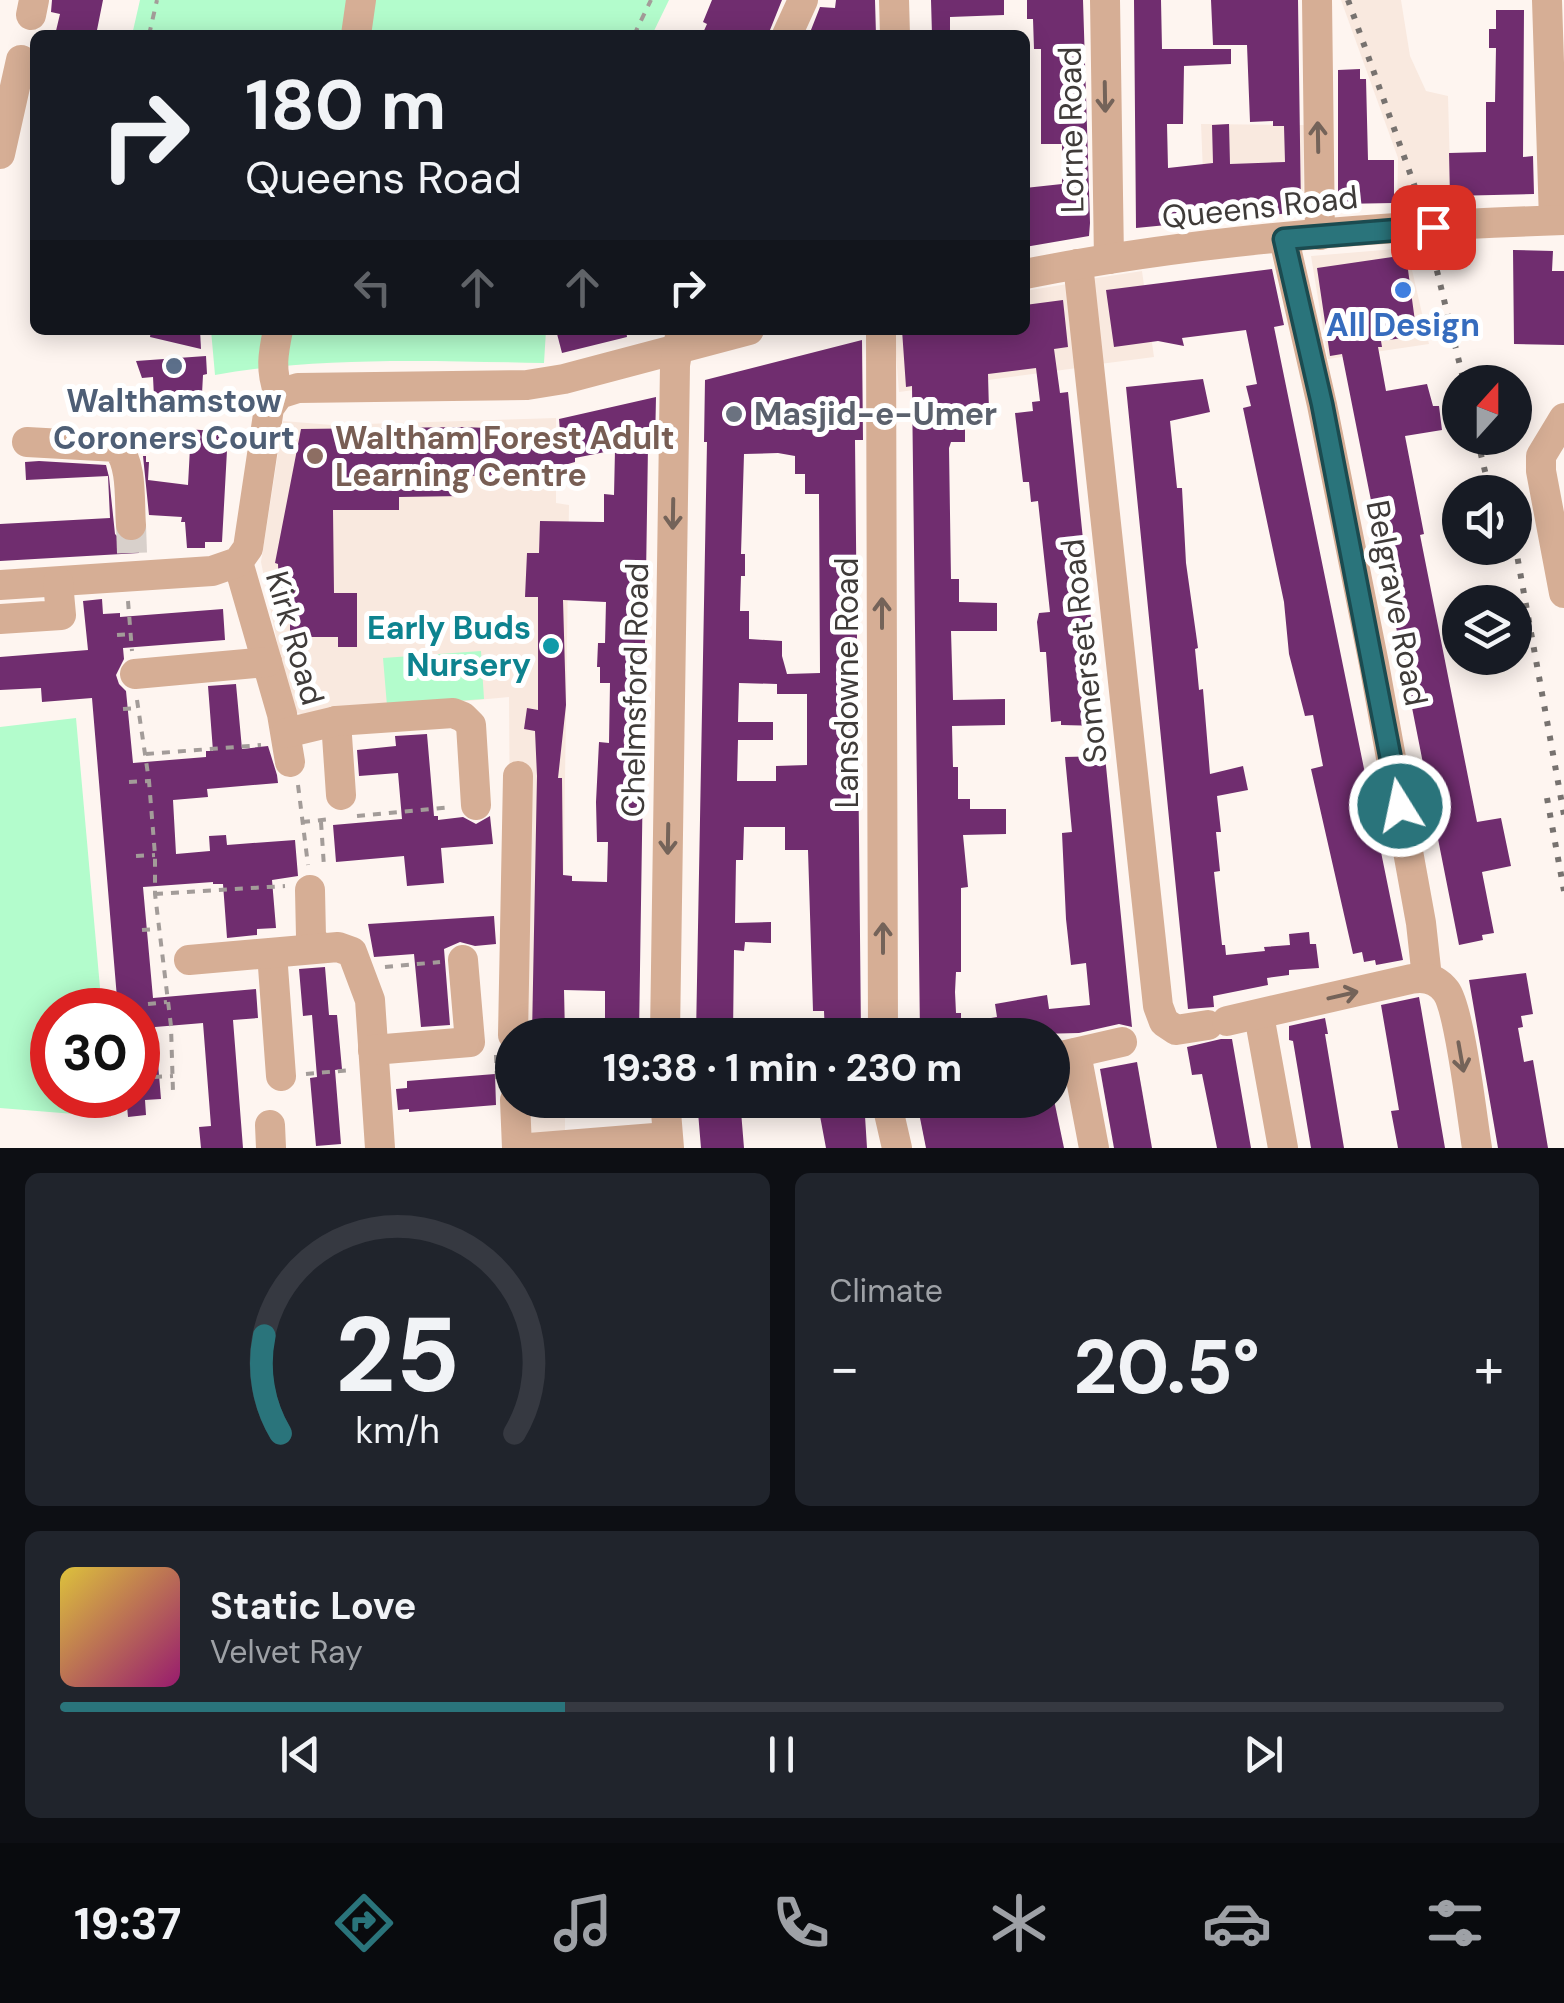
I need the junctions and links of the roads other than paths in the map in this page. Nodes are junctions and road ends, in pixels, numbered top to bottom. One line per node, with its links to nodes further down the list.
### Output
1 (361, 0): 7 (street)
2 (803, 0): 8 (street)
3 (894, 0): 9 (street)
4 (1105, 0): 15 (street, Lorne Road, one-way to 15)
5 (1317, 0): 13 (street, one-way to 5)
6 (1547, 0): 12 (street)
7 (357, 30)
8 (788, 30)
9 (894, 30)
10 (21, 60): 11 (street)
11 (0, 154)
12 (1559, 220): 13 (street, Queens Road)
13 (1320, 234): 14 (street, Queens Road)
14 (1284, 239): 15 (street, Queens Road); 42 (street, Belgrave Road)
15 (1109, 258): 16 (street, Queens Road)
16 (1078, 264): 17 (street, Queens Road); 43 (street, Somerset Road)
17 (1030, 273)
18 (277, 335): 22 (street)
19 (706, 335): 21 (street)
20 (881, 335): 46 (street, Lansdowne Road, one-way to 20)
21 (680, 338): 22 (street); 45 (street, Chelmsford Road, one-way to 45)
22 (279, 394): 26 (street)
23 (1564, 418): 29 (street)
24 (28, 442): 25 (street)
25 (132, 552): 26 (street); 27 (street)
26 (238, 562): 31 (street, Kirk Road)
27 (58, 582): 28 (street); 30 (street)
28 (0, 585)
29 (1564, 593)
30 (0, 619)
31 (267, 662): 32 (street); 33 (street, Kirk Road)
32 (134, 674)
33 (336, 721): 35 (street, Kirk Road); 36 (street, Kirk Road)
34 (518, 776): 44 (street)
35 (342, 795)
36 (476, 805)
37 (310, 887): 38 (street)
38 (319, 948): 39 (street); 49 (street)
39 (272, 954): 40 (street); 51 (street)
40 (189, 960)
41 (463, 960): 49 (street)
42 (1426, 978): 43 (street, one-way to 42); 61 (street, one-way to 61)
43 (1259, 1015): 60 (street)
44 (512, 1018)
45 (665, 1018)
46 (883, 1018)
47 (1122, 1042): 48 (street)
48 (1070, 1054)
49 (374, 1059): 55 (street)
50 (1070, 1074): 59 (street)
51 (281, 1076)
52 (516, 1118): 56 (street)
53 (890, 1118): 58 (street)
54 (668, 1142): 57 (street)
55 (380, 1148)
56 (517, 1148)
57 (529, 1148)
58 (897, 1148)
59 (1094, 1148)
60 (1283, 1148)
61 (1477, 1148)

